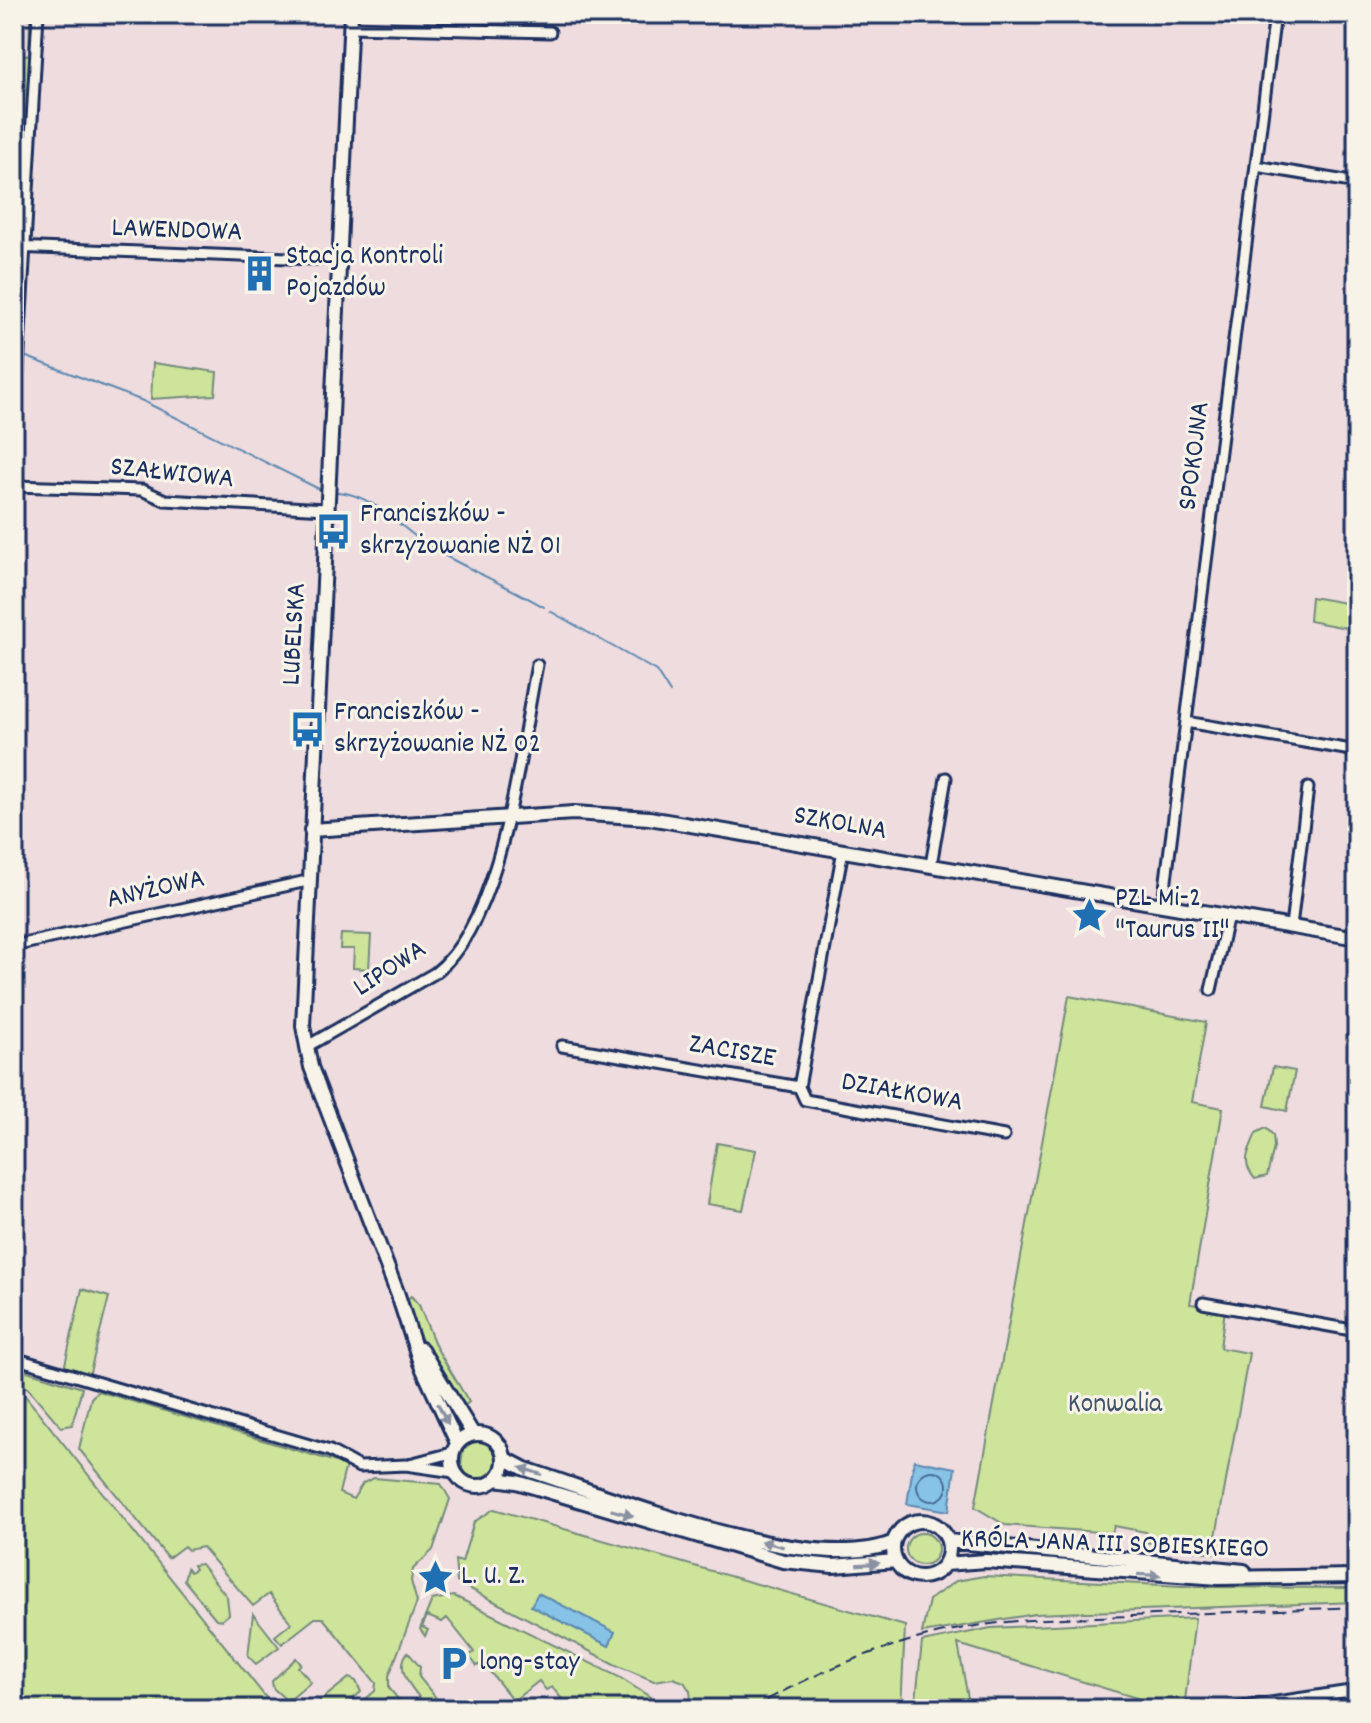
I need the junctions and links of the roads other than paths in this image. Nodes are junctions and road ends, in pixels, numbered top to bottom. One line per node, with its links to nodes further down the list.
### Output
1 (38, 14): 8 (street)
2 (1275, 14): 5 (street, SPOKOJNA)
3 (351, 20): 4 (street); 9 (main road, LUBELSKA)
4 (550, 32)
5 (1256, 166): 6 (street); 14 (street, SPOKOJNA)
6 (1357, 183)
7 (14, 247): 8 (street, LAWENDOWA)
8 (27, 248): 9 (street, LAWENDOWA); 10 (street)
9 (338, 260): 12 (main road, LUBELSKA)
10 (14, 439)
11 (14, 486): 12 (street, SZAŁWIOWA)
12 (326, 509): 19 (main road, LUBELSKA)
13 (537, 665): 18 (street, LIPOWA)
14 (1186, 722): 15 (street); 23 (street, SPOKOJNA)
15 (1357, 751)
16 (946, 778): 21 (street)
17 (1308, 788): 25 (street)
18 (508, 817): 19 (main road, SZKOLNA); 20 (main road, SZKOLNA); 30 (street, LIPOWA)
19 (311, 830): 22 (main road, LUBELSKA)
20 (843, 850): 21 (main road, SZKOLNA); 31 (street, ZACISZE)
21 (931, 865): 23 (main road, SZKOLNA)
22 (307, 881): 27 (street, ANYŻOWA); 30 (main road, LUBELSKA)
23 (1163, 904): 24 (main road, SZKOLNA)
24 (1228, 915): 25 (main road, SZKOLNA); 28 (street)
25 (1291, 926): 26 (main road, SZKOLNA)
26 (1357, 938)
27 (14, 946)
28 (1211, 990)
29 (562, 1046): 31 (street, ZACISZE)
30 (306, 1047): 35 (main road, LUBELSKA)
31 (799, 1087): 32 (street, DZIAŁKOWA)
32 (1004, 1136)
33 (1203, 1303): 34 (street)
34 (1357, 1331)
35 (411, 1332): 37 (main road, LUBELSKA); 38 (main road, LUBELSKA, one-way to 38)
36 (14, 1358): 40 (street)
37 (473, 1434): 38 (main road); 39 (main road)
38 (455, 1448): 40 (street); 41 (main road)
39 (504, 1458): 42 (main road); 44 (main road, one-way to 39)
40 (406, 1465): 41 (street)
41 (454, 1472): 42 (main road)
42 (496, 1479): 45 (main road, one-way to 45)
43 (948, 1541): 44 (main road); 46 (main road); 47 (main road, KRÓLA JANA III SOBIESKIEGO)
44 (894, 1542): 45 (main road)
45 (896, 1561): 46 (main road)
46 (945, 1564): 47 (main road, KRÓLA JANA III SOBIESKIEGO, one-way to 47)
47 (1283, 1576): 48 (main road, KRÓLA JANA III SOBIESKIEGO)
48 (1357, 1576)
49 (1357, 1690): 50 (street)
50 (1229, 1709)

